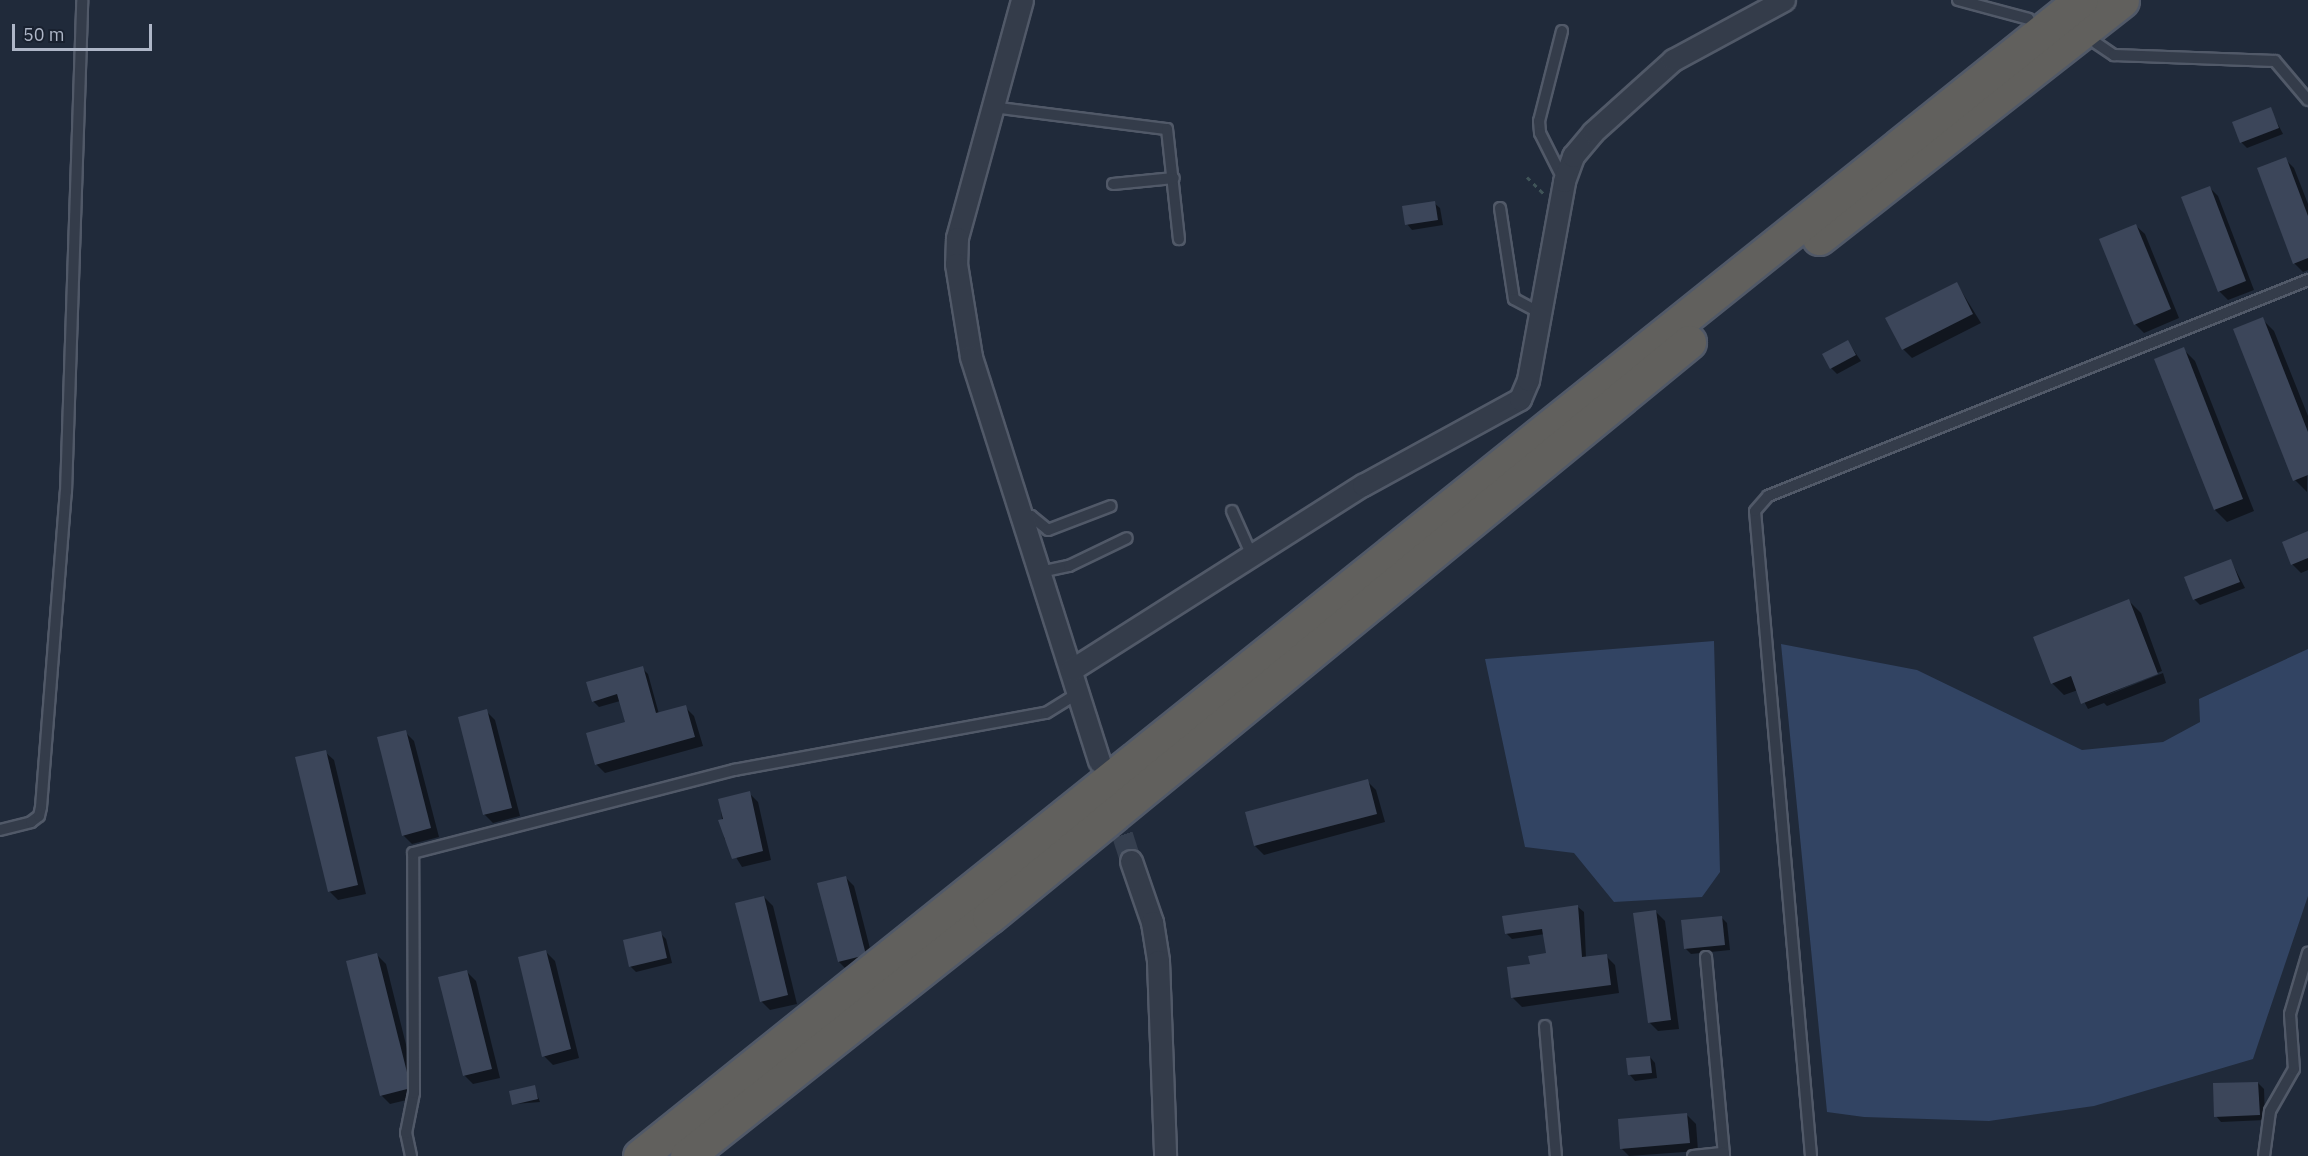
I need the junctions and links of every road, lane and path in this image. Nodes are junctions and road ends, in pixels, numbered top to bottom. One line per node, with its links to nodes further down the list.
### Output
1 (82, 0): 28 (lane)
2 (1022, 0): 11 (street)
3 (1784, 0): 13 (street)
4 (1958, 0): 7 (lane)
5 (2081, 0): 35 (highway)
6 (2122, 0): 36 (highway)
7 (2029, 19)
8 (1562, 31): 13 (lane)
9 (2096, 43): 10 (lane)
10 (2308, 100)
11 (992, 107): 12 (lane); 21 (street)
12 (1174, 178): 14 (lane); 16 (lane)
13 (1564, 181): 18 (street)
14 (1113, 184)
15 (1500, 208): 18 (lane)
16 (1179, 239)
17 (2308, 280): 40 (lane)
18 (1540, 313): 23 (street)
19 (1111, 506): 21 (lane)
20 (1232, 511): 23 (lane)
21 (1022, 515): 24 (street)
22 (1127, 537): 24 (lane)
23 (1251, 556): 25 (street)
24 (1040, 572): 25 (street)
25 (1071, 670): 26 (street)
26 (1077, 694): 27 (street); 34 (lane)
27 (1099, 761)
28 (0, 830)
29 (1131, 861): 37 (street)
30 (2308, 953): 41 (lane)
31 (1706, 957): 33 (lane)
32 (1545, 1026): 38 (lane)
33 (1724, 1154): 39 (lane)
34 (411, 1156)
35 (640, 1156)
36 (687, 1156)
37 (1164, 1156)
38 (1556, 1156)
39 (1693, 1156)
40 (1810, 1156)
41 (2264, 1156)

